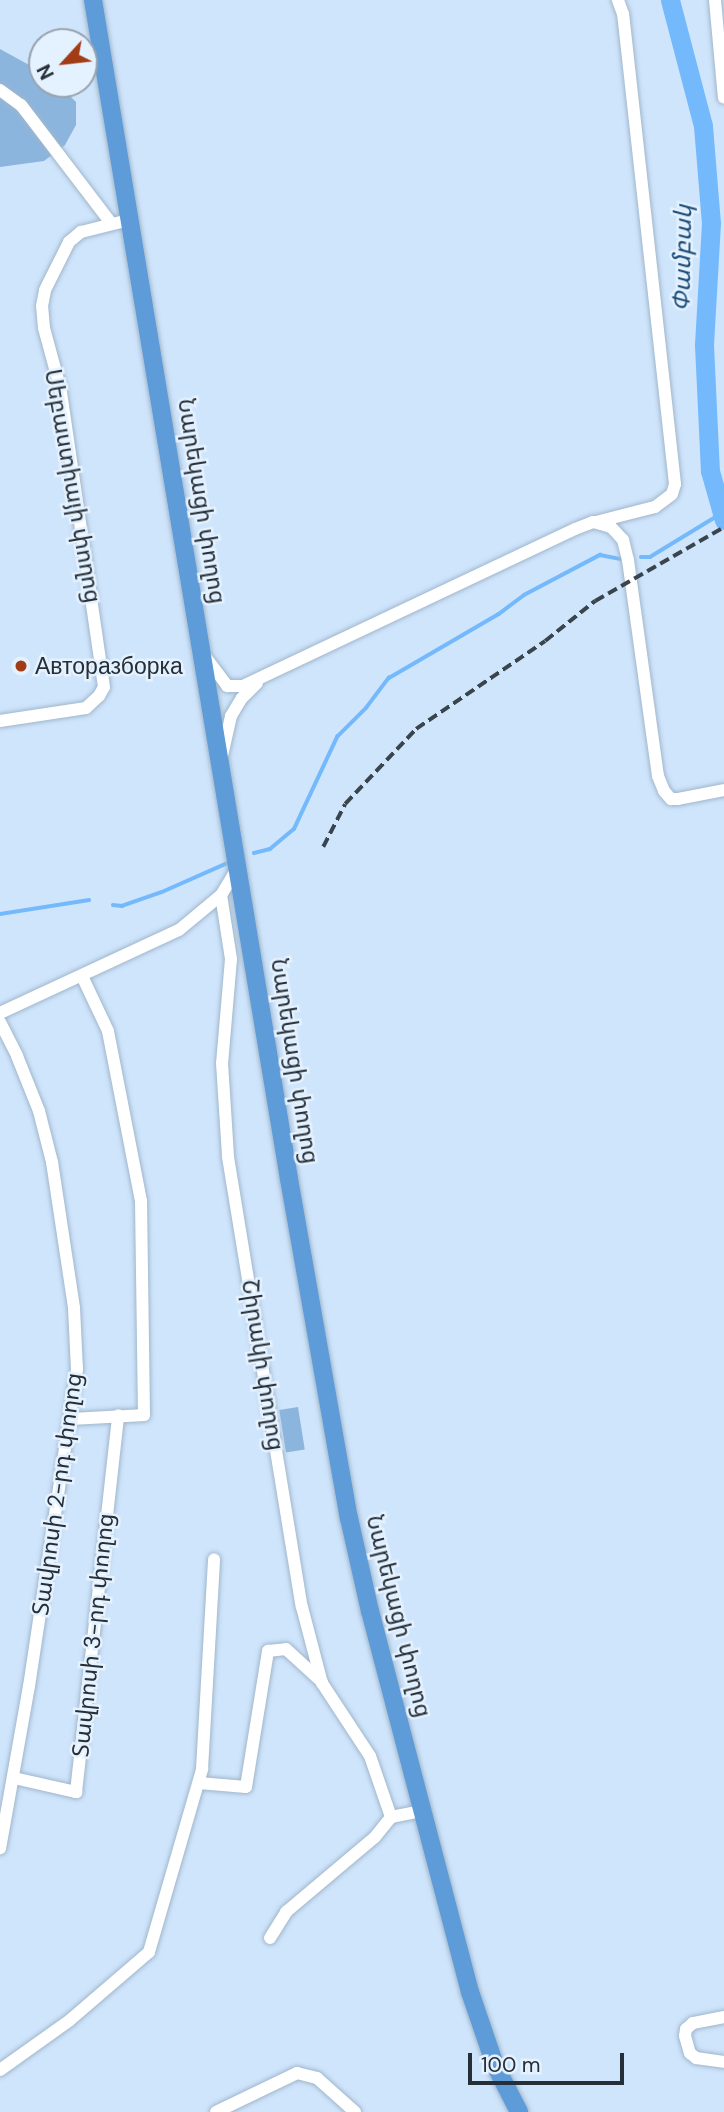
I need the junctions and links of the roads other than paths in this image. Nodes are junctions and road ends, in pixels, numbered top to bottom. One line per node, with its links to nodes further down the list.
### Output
1 (93, 0): 6 (highway, Նարեկացի փողոց)
2 (618, 0): 8 (street)
3 (715, 0): 5 (street)
4 (0, 90): 7 (street)
5 (724, 98)
6 (129, 220): 7 (street, Սեբաստիայի փողոց); 9 (highway, Նարեկացի փողոց)
7 (111, 223): 11 (street, Սեբաստիայի փողոց)
8 (593, 522): 10 (street); 13 (street)
9 (202, 652): 10 (street); 12 (highway, Նարեկացի փողոց)
10 (265, 676): 12 (street)
11 (0, 722)
12 (221, 764): 14 (highway, Նարեկացի փողոց)
13 (724, 790)
14 (239, 866): 15 (street); 25 (highway, Նարեկացի փողոց)
15 (221, 895): 16 (street); 22 (street, Շիրակի փողոց)
16 (82, 976): 17 (street); 19 (street)
17 (0, 1013)
18 (0, 1022): 20 (street, Տավրոսի 2-րդ փողոց)
19 (118, 1415): 20 (street); 23 (street, Տավրոսի 3-րդ փողոց)
20 (72, 1419): 23 (street, Տավրոսի 2-րդ փողոց)
21 (214, 1559): 24 (street)
22 (322, 1683): 24 (street); 26 (street, Շիրակի փողոց)
23 (14, 1778): 27 (street, Տավրոսի 2-րդ փողոց)
24 (199, 1783): 31 (street)
25 (424, 1811): 26 (street); 34 (highway, Նարեկացի փողոց)
26 (391, 1817): 28 (street)
27 (0, 1848)
28 (270, 1938)
29 (724, 2017): 30 (street)
30 (724, 2062)
31 (0, 2070)
32 (216, 2112): 33 (street)
33 (355, 2112)
34 (519, 2112)

